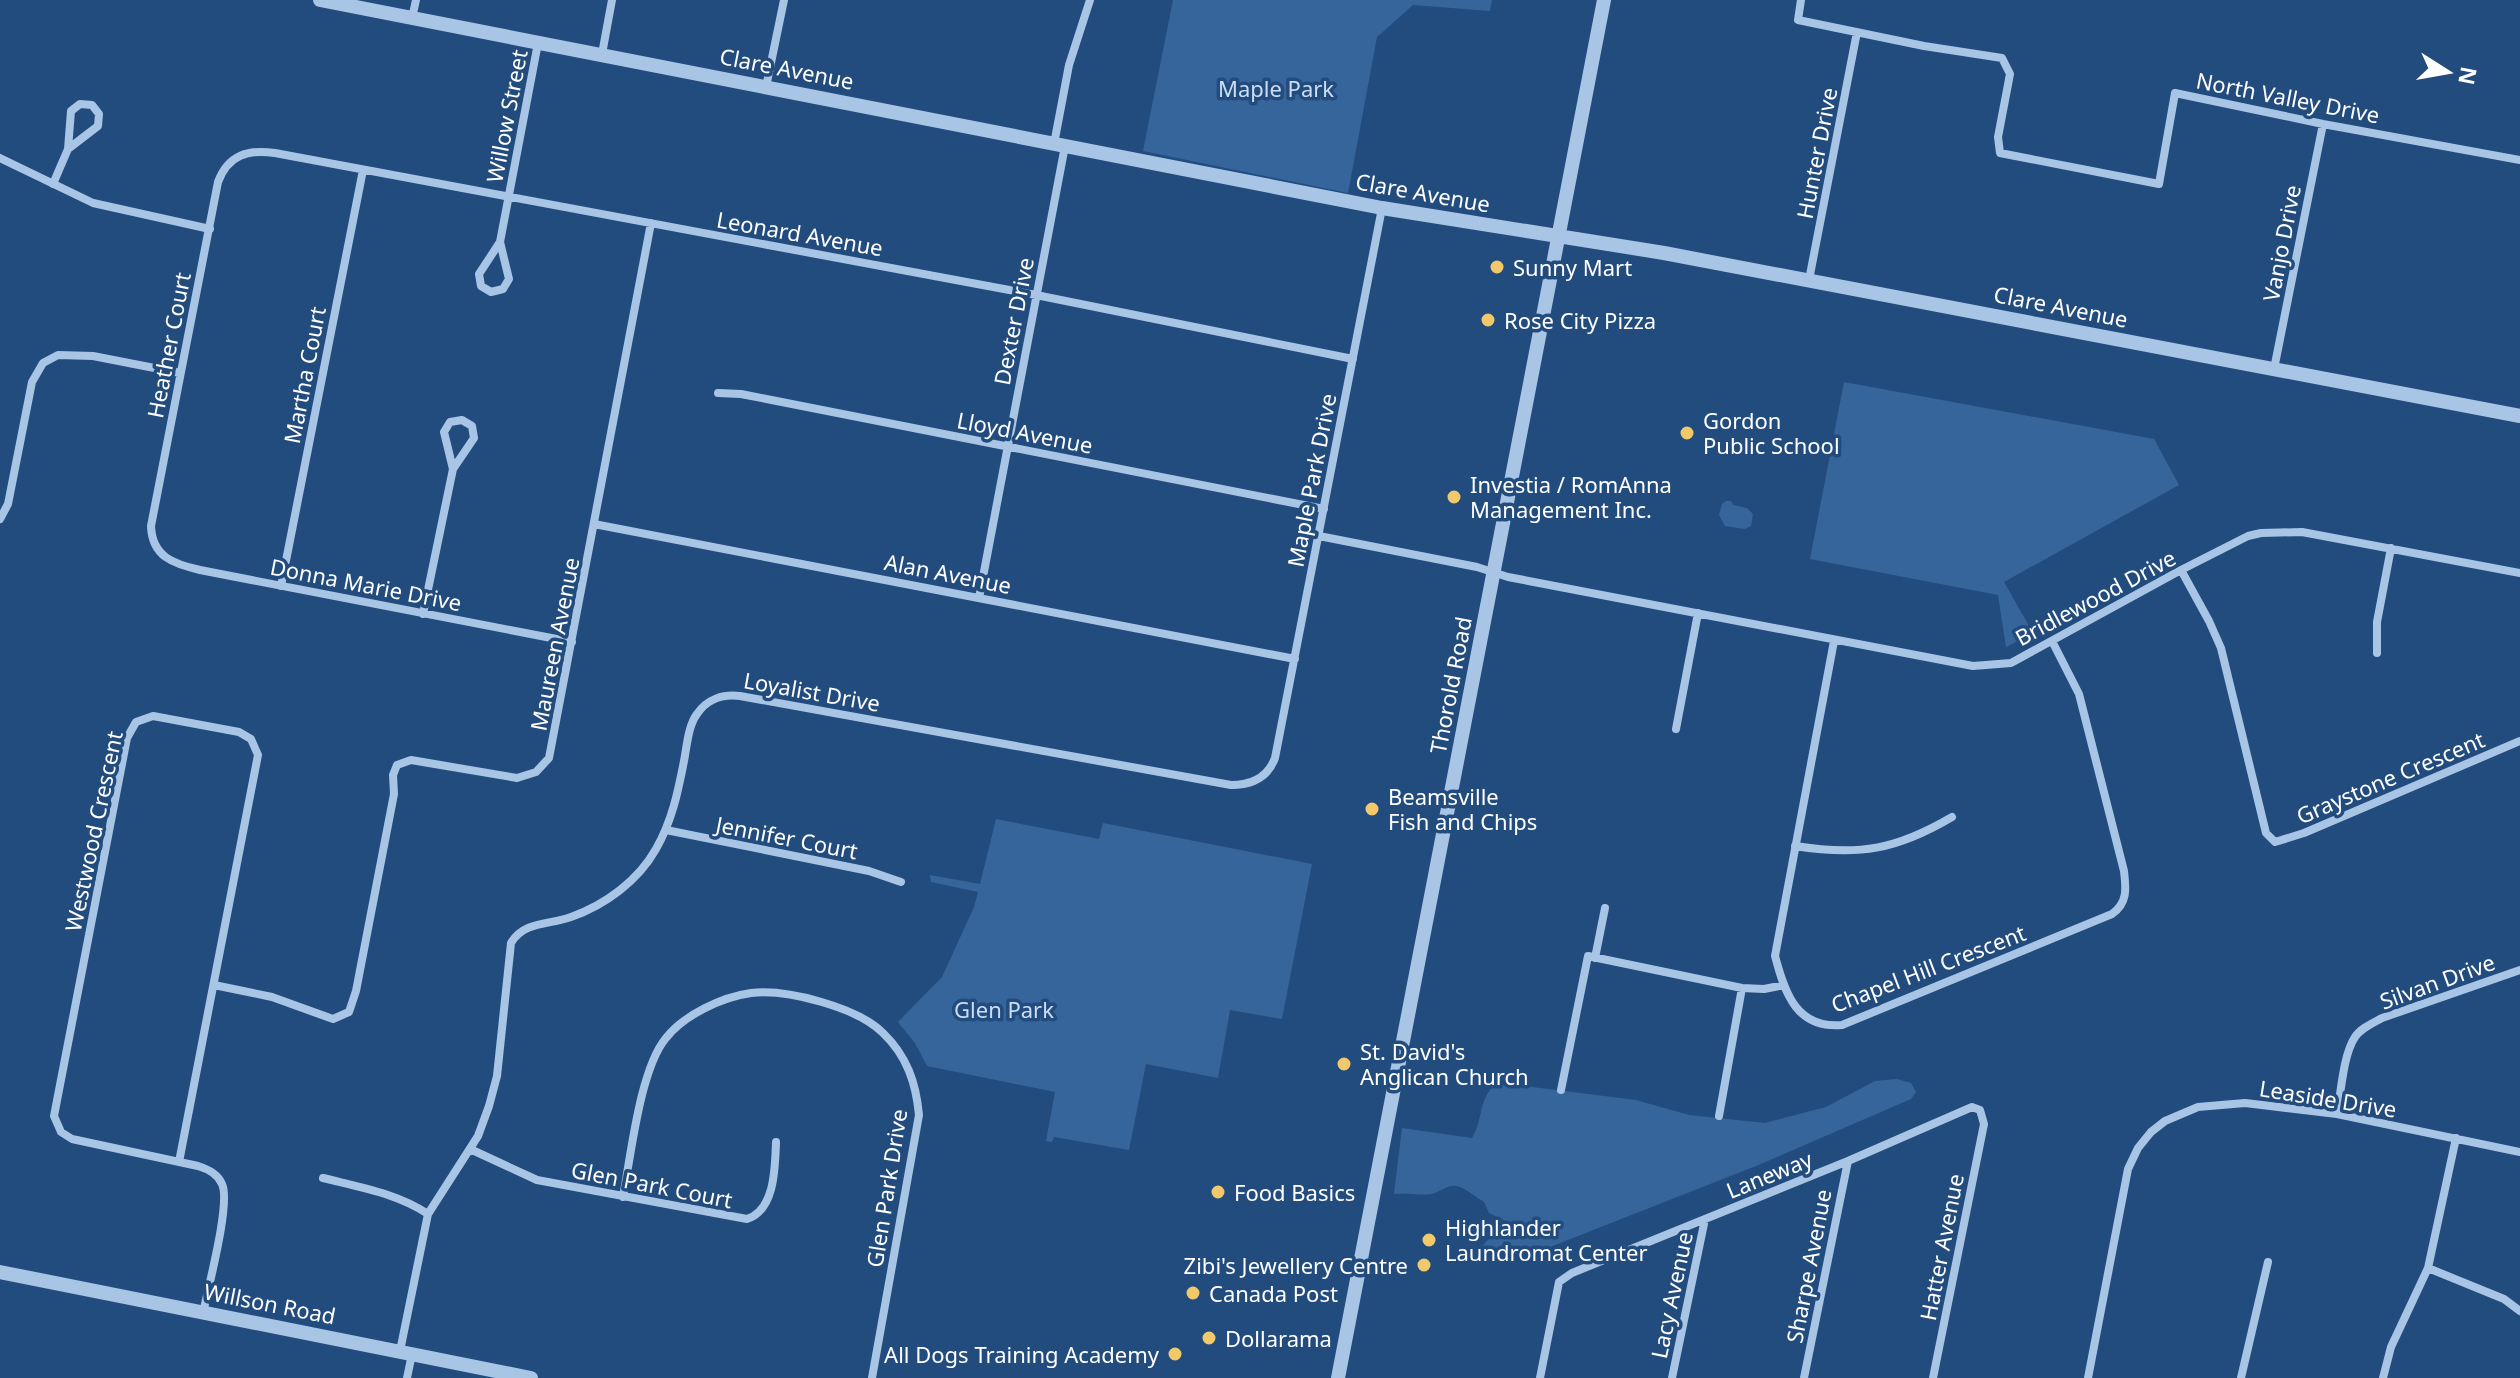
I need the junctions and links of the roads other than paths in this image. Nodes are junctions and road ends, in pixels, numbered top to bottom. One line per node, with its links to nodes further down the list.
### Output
1 (320, 0): 8 (street, Clare Avenue)
2 (416, 0): 8 (street)
3 (612, 0): 11 (street)
4 (784, 0): 12 (street)
5 (1090, 0): 14 (street, Dexter Drive)
6 (1604, 0): 25 (street, Thorold Road)
7 (1801, 0): 9 (street, North Valley Drive)
8 (412, 18): 10 (street, Clare Avenue)
9 (1857, 32): 13 (street, North Valley Drive); 27 (street, Hunter Drive)
10 (538, 43): 11 (street, Clare Avenue); 21 (street, Willow Street)
11 (602, 54): 12 (street, Clare Avenue)
12 (766, 87): 14 (street, Clare Avenue)
13 (2323, 124): 18 (street, North Valley Drive); 30 (street, Vanjo Drive)
14 (1059, 145): 22 (street, Clare Avenue); 28 (street, Dexter Drive)
15 (68, 149): 15 (street); 20 (street)
16 (240, 155): 19 (street, Leonard Avenue); 24 (street, Heather Court)
17 (0, 158): 20 (street)
18 (2520, 160)
19 (363, 170): 21 (street, Leonard Avenue); 45 (street, Martha Court)
20 (53, 184): 24 (street)
21 (508, 197): 23 (street, Leonard Avenue); 26 (street, Willow Street)
22 (1382, 208): 25 (street, Clare Avenue); 29 (street, Maple Park Drive)
23 (651, 223): 28 (street, Leonard Avenue); 38 (street, Maureen Avenue)
24 (210, 229): 31 (street, Heather Court)
25 (1559, 238): 27 (street, Clare Avenue); 43 (street, Thorold Road)
26 (500, 242): 26 (street)
27 (1809, 280): 30 (street, Clare Avenue)
28 (1036, 295): 29 (street, Leonard Avenue); 34 (street, Dexter Drive)
29 (1353, 359): 36 (street, Maple Park Drive)
30 (2274, 369): 33 (street, Clare Avenue)
31 (180, 373): 37 (street); 41 (street, Heather Court)
32 (718, 393): 34 (street, Lloyd Avenue)
33 (2520, 416)
34 (1008, 448): 36 (street, Lloyd Avenue); 46 (street, Dexter Drive)
35 (453, 469): 35 (street); 48 (street)
36 (1324, 509): 39 (street, Maple Park Drive)
37 (0, 519)
38 (594, 524): 46 (street, Alan Avenue); 51 (street, Maureen Avenue)
39 (1319, 536): 43 (street); 53 (street, Maple Park Drive)
40 (2391, 548): 42 (street, Bridlewood Drive); 44 (street, Bridlewood Drive); 52 (street)
41 (158, 550): 45 (street, Donna Marie Drive)
42 (2181, 570): 50 (street, Bridlewood Drive); 55 (street, Graystone Crescent)
43 (1494, 573): 47 (street, Bridlewood Drive); 90 (street, Thorold Road)
44 (2520, 573)
45 (281, 586): 48 (street, Donna Marie Drive)
46 (979, 598): 53 (street, Alan Avenue)
47 (1698, 613): 49 (street, Bridlewood Drive); 54 (street)
48 (423, 614): 51 (street, Donna Marie Drive)
49 (1834, 641): 50 (street, Bridlewood Drive); 59 (street, Chapel Hill Crescent)
50 (2052, 641): 65 (street, Chapel Hill Crescent)
51 (572, 642): 64 (street, Maureen Avenue)
52 (2377, 653)
53 (1295, 659): 56 (street, Maple Park Drive)
54 (1676, 729)
55 (2520, 741)
56 (1275, 758): 58 (street, Loyalist Drive)
57 (1952, 817): 59 (street)
58 (666, 830): 60 (street, Jennifer Court); 73 (street, Loyalist Drive)
59 (1795, 846): 65 (street, Chapel Hill Crescent)
60 (901, 882)
61 (1605, 908): 62 (street)
62 (1595, 958): 66 (street); 67 (street)
63 (2520, 970): 68 (street, Silvan Drive)
64 (214, 985): 76 (street, Westwood Crescent); 76 (street, Westwood Crescent)
65 (1784, 985): 66 (street)
66 (1742, 988): 69 (street)
67 (1561, 1090)
68 (2337, 1114): 71 (street, Leaside Drive); 95 (street, Leaside Drive)
69 (1719, 1116)
70 (1984, 1124): 75 (street, Laneway); 94 (street, Hatter Avenue)
71 (2456, 1138): 74 (street, Leaside Drive); 82 (street)
72 (776, 1142): 78 (street, Glen Park Court)
73 (470, 1149): 78 (street, Glen Park Court); 79 (street, Loyalist Drive)
74 (2520, 1152)
75 (1848, 1161): 80 (street, Laneway); 93 (street, Sharpe Avenue)
76 (179, 1162): 85 (street, Westwood Crescent)
77 (323, 1178): 79 (street)
78 (623, 1197): 89 (street, Glen Park Drive)
79 (428, 1214): 86 (street, Loyalist Drive)
80 (1705, 1219): 91 (street, Laneway); 92 (street, Lacy Avenue)
81 (2268, 1262): 96 (street)
82 (2428, 1268): 84 (street); 97 (street)
83 (0, 1272): 85 (street, Willson Road)
84 (2520, 1311)
85 (203, 1313): 86 (street, Willson Road)
86 (406, 1353): 87 (street, Loyalist Drive); 88 (street, Willson Road)
87 (407, 1378)
88 (531, 1378)
89 (872, 1378)
90 (1338, 1378)
91 (1540, 1378)
92 (1672, 1378)
93 (1804, 1378)
94 (1933, 1378)
95 (2088, 1378)
96 (2241, 1378)
97 (2383, 1378)

